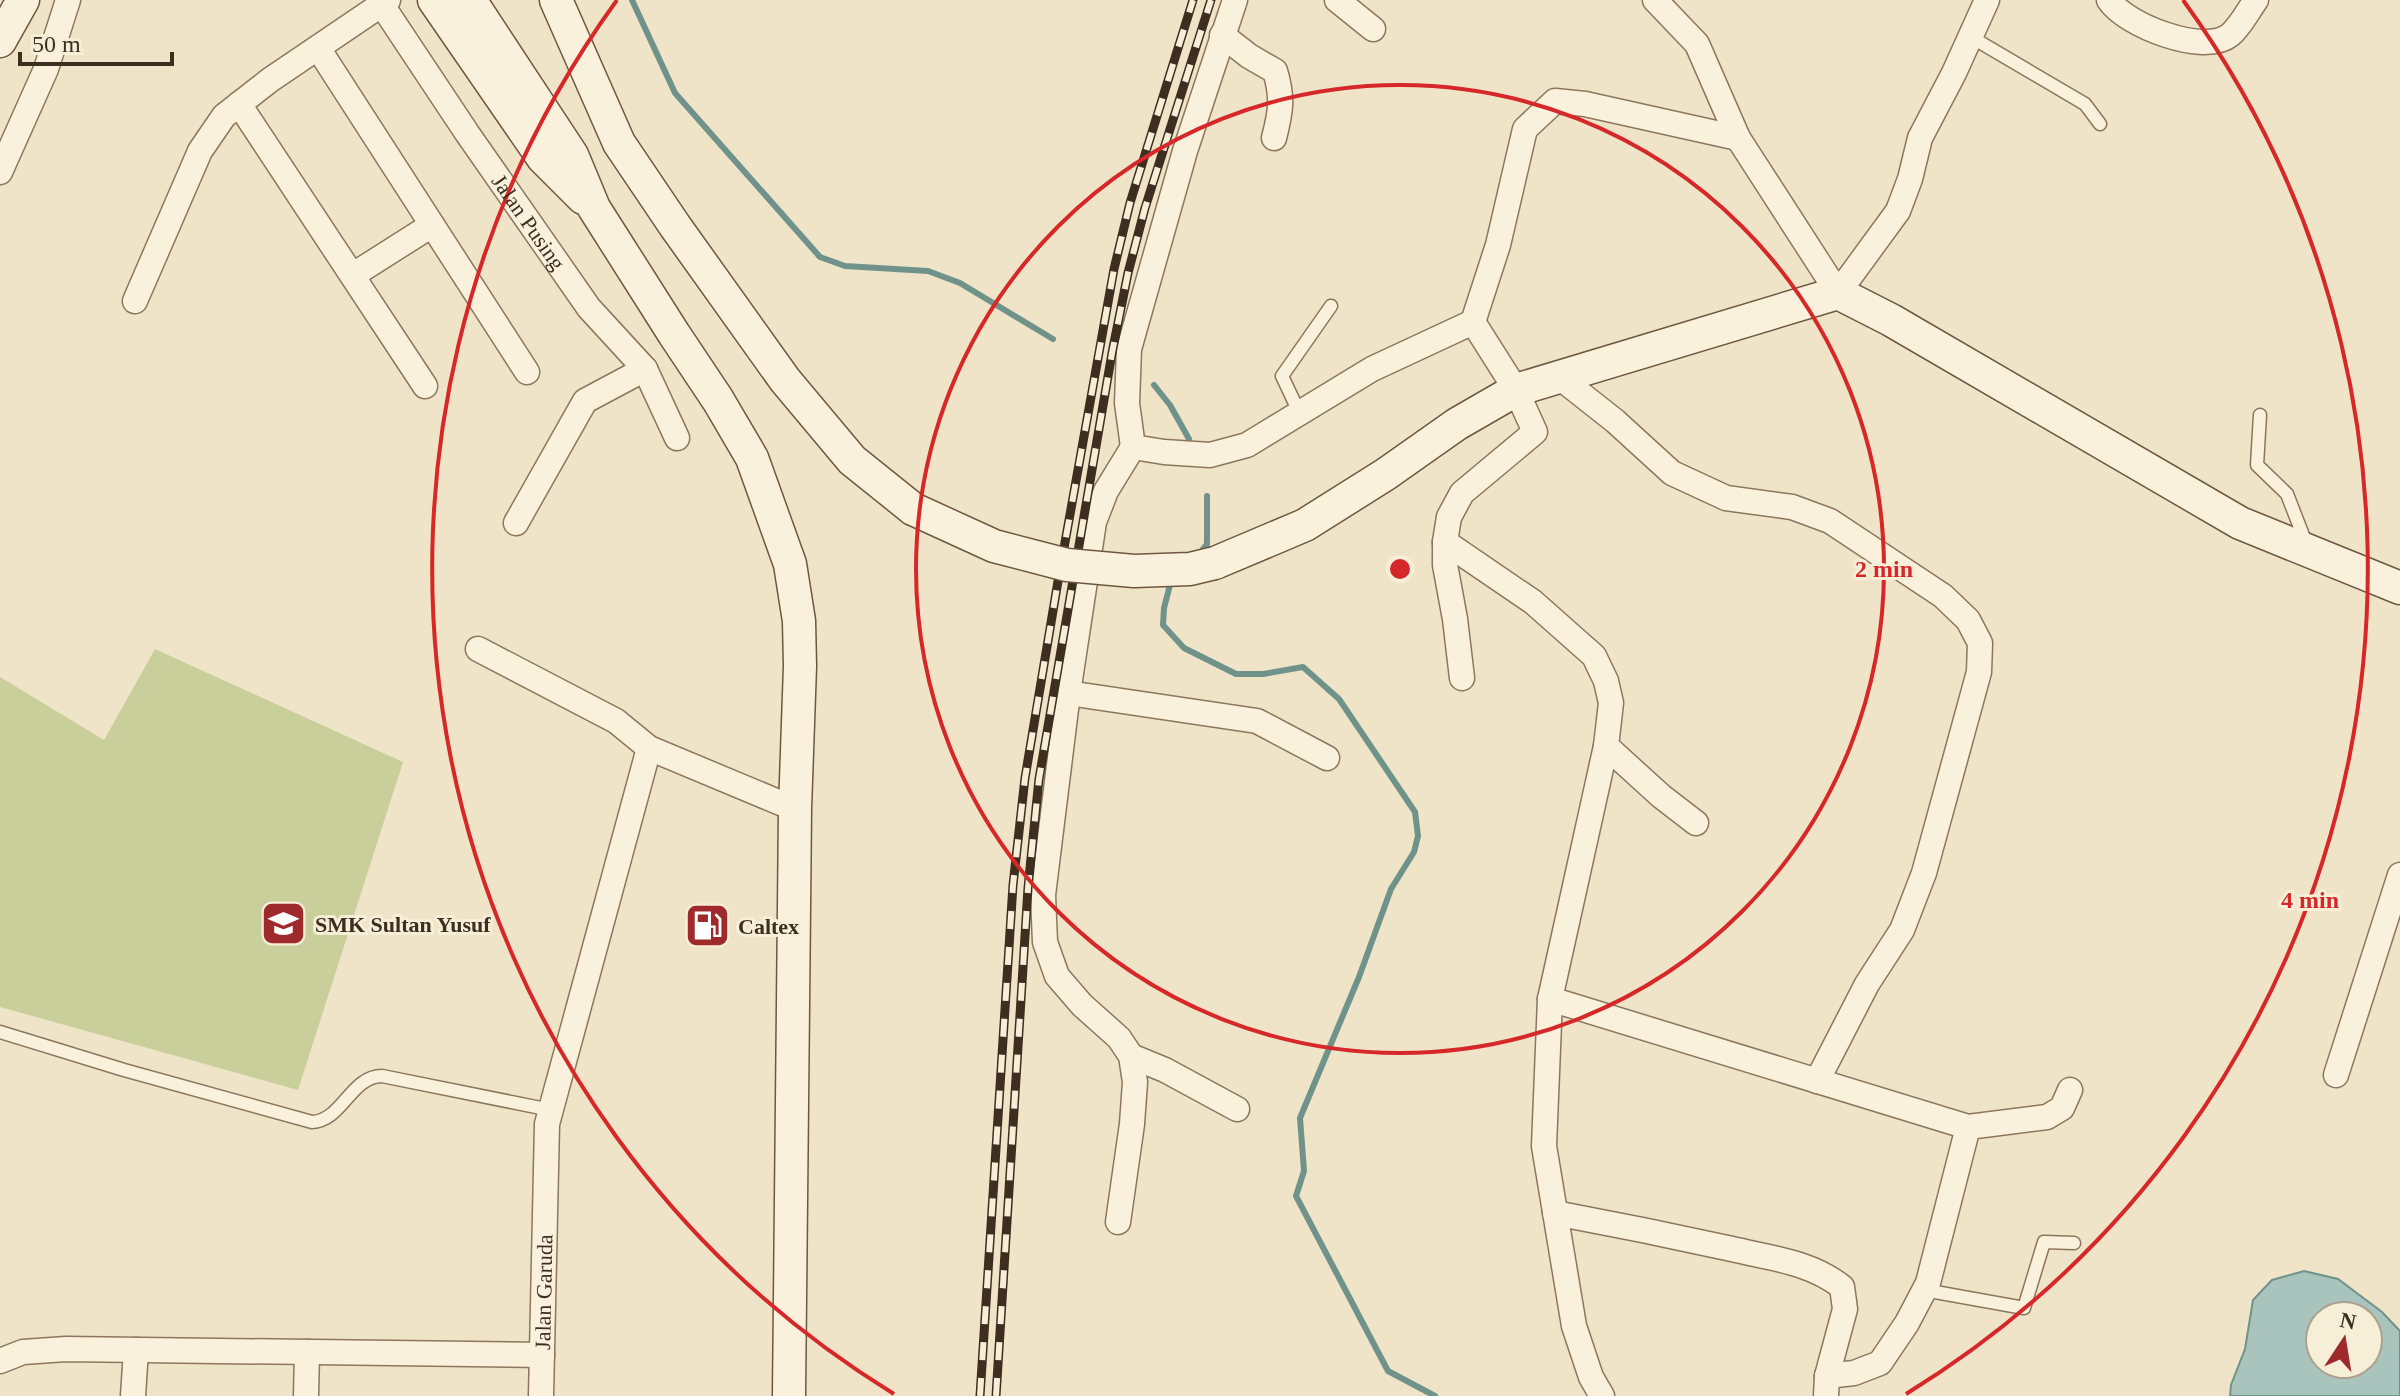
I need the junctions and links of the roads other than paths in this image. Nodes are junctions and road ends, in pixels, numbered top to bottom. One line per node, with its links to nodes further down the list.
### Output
1 (23, 0): 16 (street)
2 (68, 0): 22 (street)
3 (434, 0): 23 (street)
4 (470, 0): 23 (street)
5 (556, 0): 34 (street, bridge)
6 (1235, 0): 14 (street)
7 (1337, 0): 13 (street)
8 (1655, 0): 21 (street)
9 (1987, 0): 15 (street)
10 (2109, 0): 11 (street)
11 (2256, 0)
12 (385, 2): 17 (street); 30 (street, Jalan Pusing)
13 (1373, 29)
14 (1222, 35): 20 (street); 38 (street)
15 (1971, 37): 19 (lane); 26 (street)
16 (0, 41)
17 (318, 48): 18 (street); 24 (street)
18 (239, 104): 25 (street); 27 (street)
19 (2100, 124)
20 (1274, 138)
21 (1738, 138): 26 (street); 29 (street)
22 (0, 172)
23 (594, 208): 49 (street)
24 (432, 225): 25 (street); 31 (street)
25 (353, 275): 33 (street)
26 (1838, 293): 32 (street); 41 (street)
27 (135, 301)
28 (1331, 306): 35 (lane)
29 (1473, 322): 34 (street); 35 (street)
30 (645, 369): 37 (street, Jalan Pusing); 39 (street)
31 (527, 372)
32 (1558, 376): 34 (street); 56 (street)
33 (425, 386)
34 (1516, 390): 40 (street)
35 (1299, 412): 38 (street)
36 (2260, 415): 41 (lane)
37 (677, 438)
38 (1133, 447): 45 (street)
39 (516, 523)
40 (1445, 542): 44 (street); 46 (street)
41 (2309, 551): 42 (street)
42 (2400, 588)
43 (478, 649): 47 (street)
44 (1462, 678)
45 (1068, 693): 48 (street); 54 (street)
46 (1606, 746): 50 (street); 52 (street)
47 (649, 748): 49 (street); 59 (street, Jalan Garuda)
48 (1327, 758)
49 (795, 809): 73 (street)
50 (1696, 823)
51 (2400, 875): 55 (street)
52 (1550, 999): 56 (street); 61 (street)
53 (0, 1032): 59 (lane)
54 (1131, 1056): 58 (street); 62 (street)
55 (2336, 1075)
56 (1817, 1081): 60 (street)
57 (2070, 1090): 60 (street)
58 (1237, 1109)
59 (551, 1110): 67 (street, Jalan Garuda)
60 (1968, 1127): 64 (street)
61 (1555, 1213): 69 (street); 74 (street)
62 (1118, 1222)
63 (2074, 1243): 64 (lane)
64 (1924, 1290): 69 (street)
65 (136, 1350): 66 (street, Jalan Garuda); 68 (street, Jalan Garuda); 70 (street)
66 (307, 1352): 67 (street, Jalan Garuda); 71 (street)
67 (542, 1355): 72 (street)
68 (0, 1361)
69 (1827, 1386)
70 (133, 1396)
71 (306, 1396)
72 (541, 1396)
73 (789, 1396)
74 (1602, 1396)

